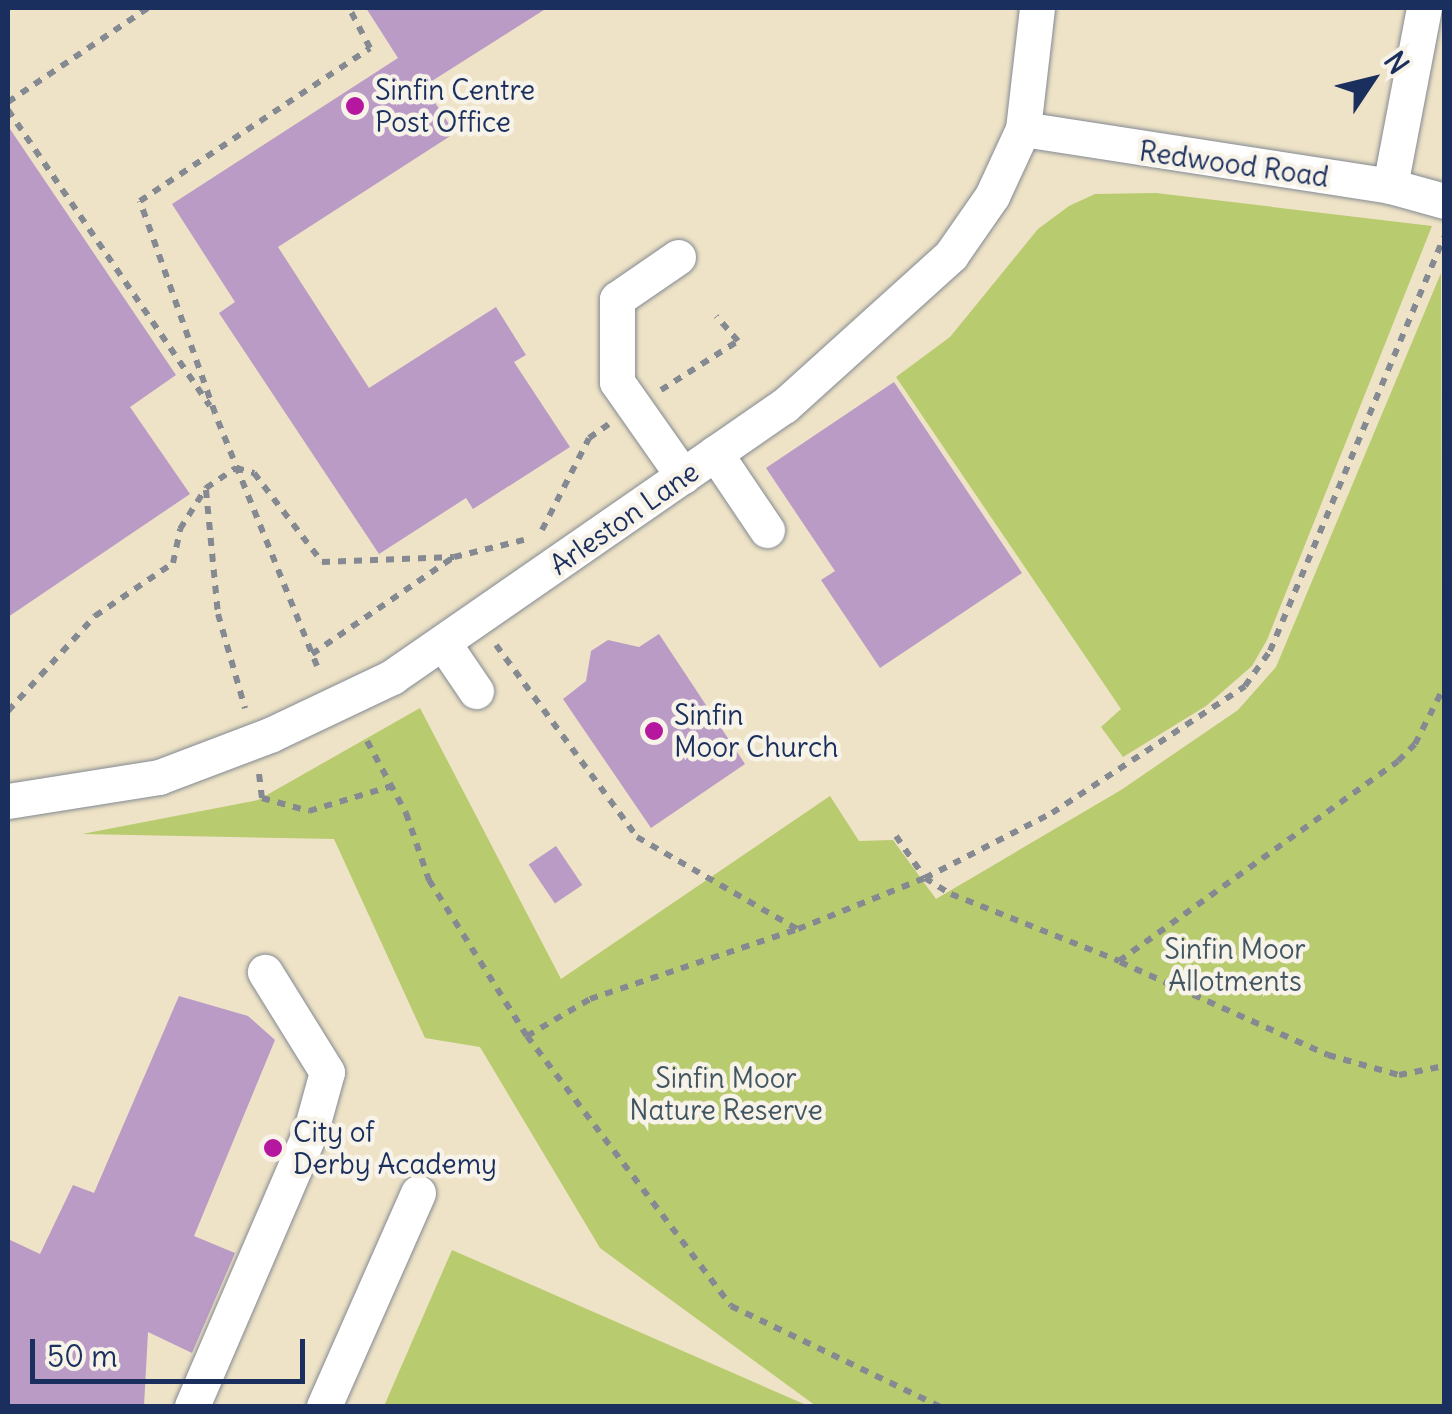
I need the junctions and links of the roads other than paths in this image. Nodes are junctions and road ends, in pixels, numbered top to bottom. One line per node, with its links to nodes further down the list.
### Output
1 (1037, 8): 3 (street, Arleston Lane)
2 (1424, 8): 4 (street)
3 (1022, 129): 4 (street, Redwood Road); 7 (street, Arleston Lane)
4 (1390, 186): 5 (street, Redwood Road)
5 (1444, 201)
6 (678, 257): 8 (street)
7 (715, 453): 8 (street, Arleston Lane); 9 (street)
8 (682, 476): 10 (street, Arleston Lane)
9 (767, 530)
10 (444, 644): 11 (street); 12 (street, Arleston Lane)
11 (476, 691)
12 (8, 801)
13 (265, 972): 15 (street)
14 (418, 1192): 16 (street)
15 (192, 1406)
16 (324, 1406)

